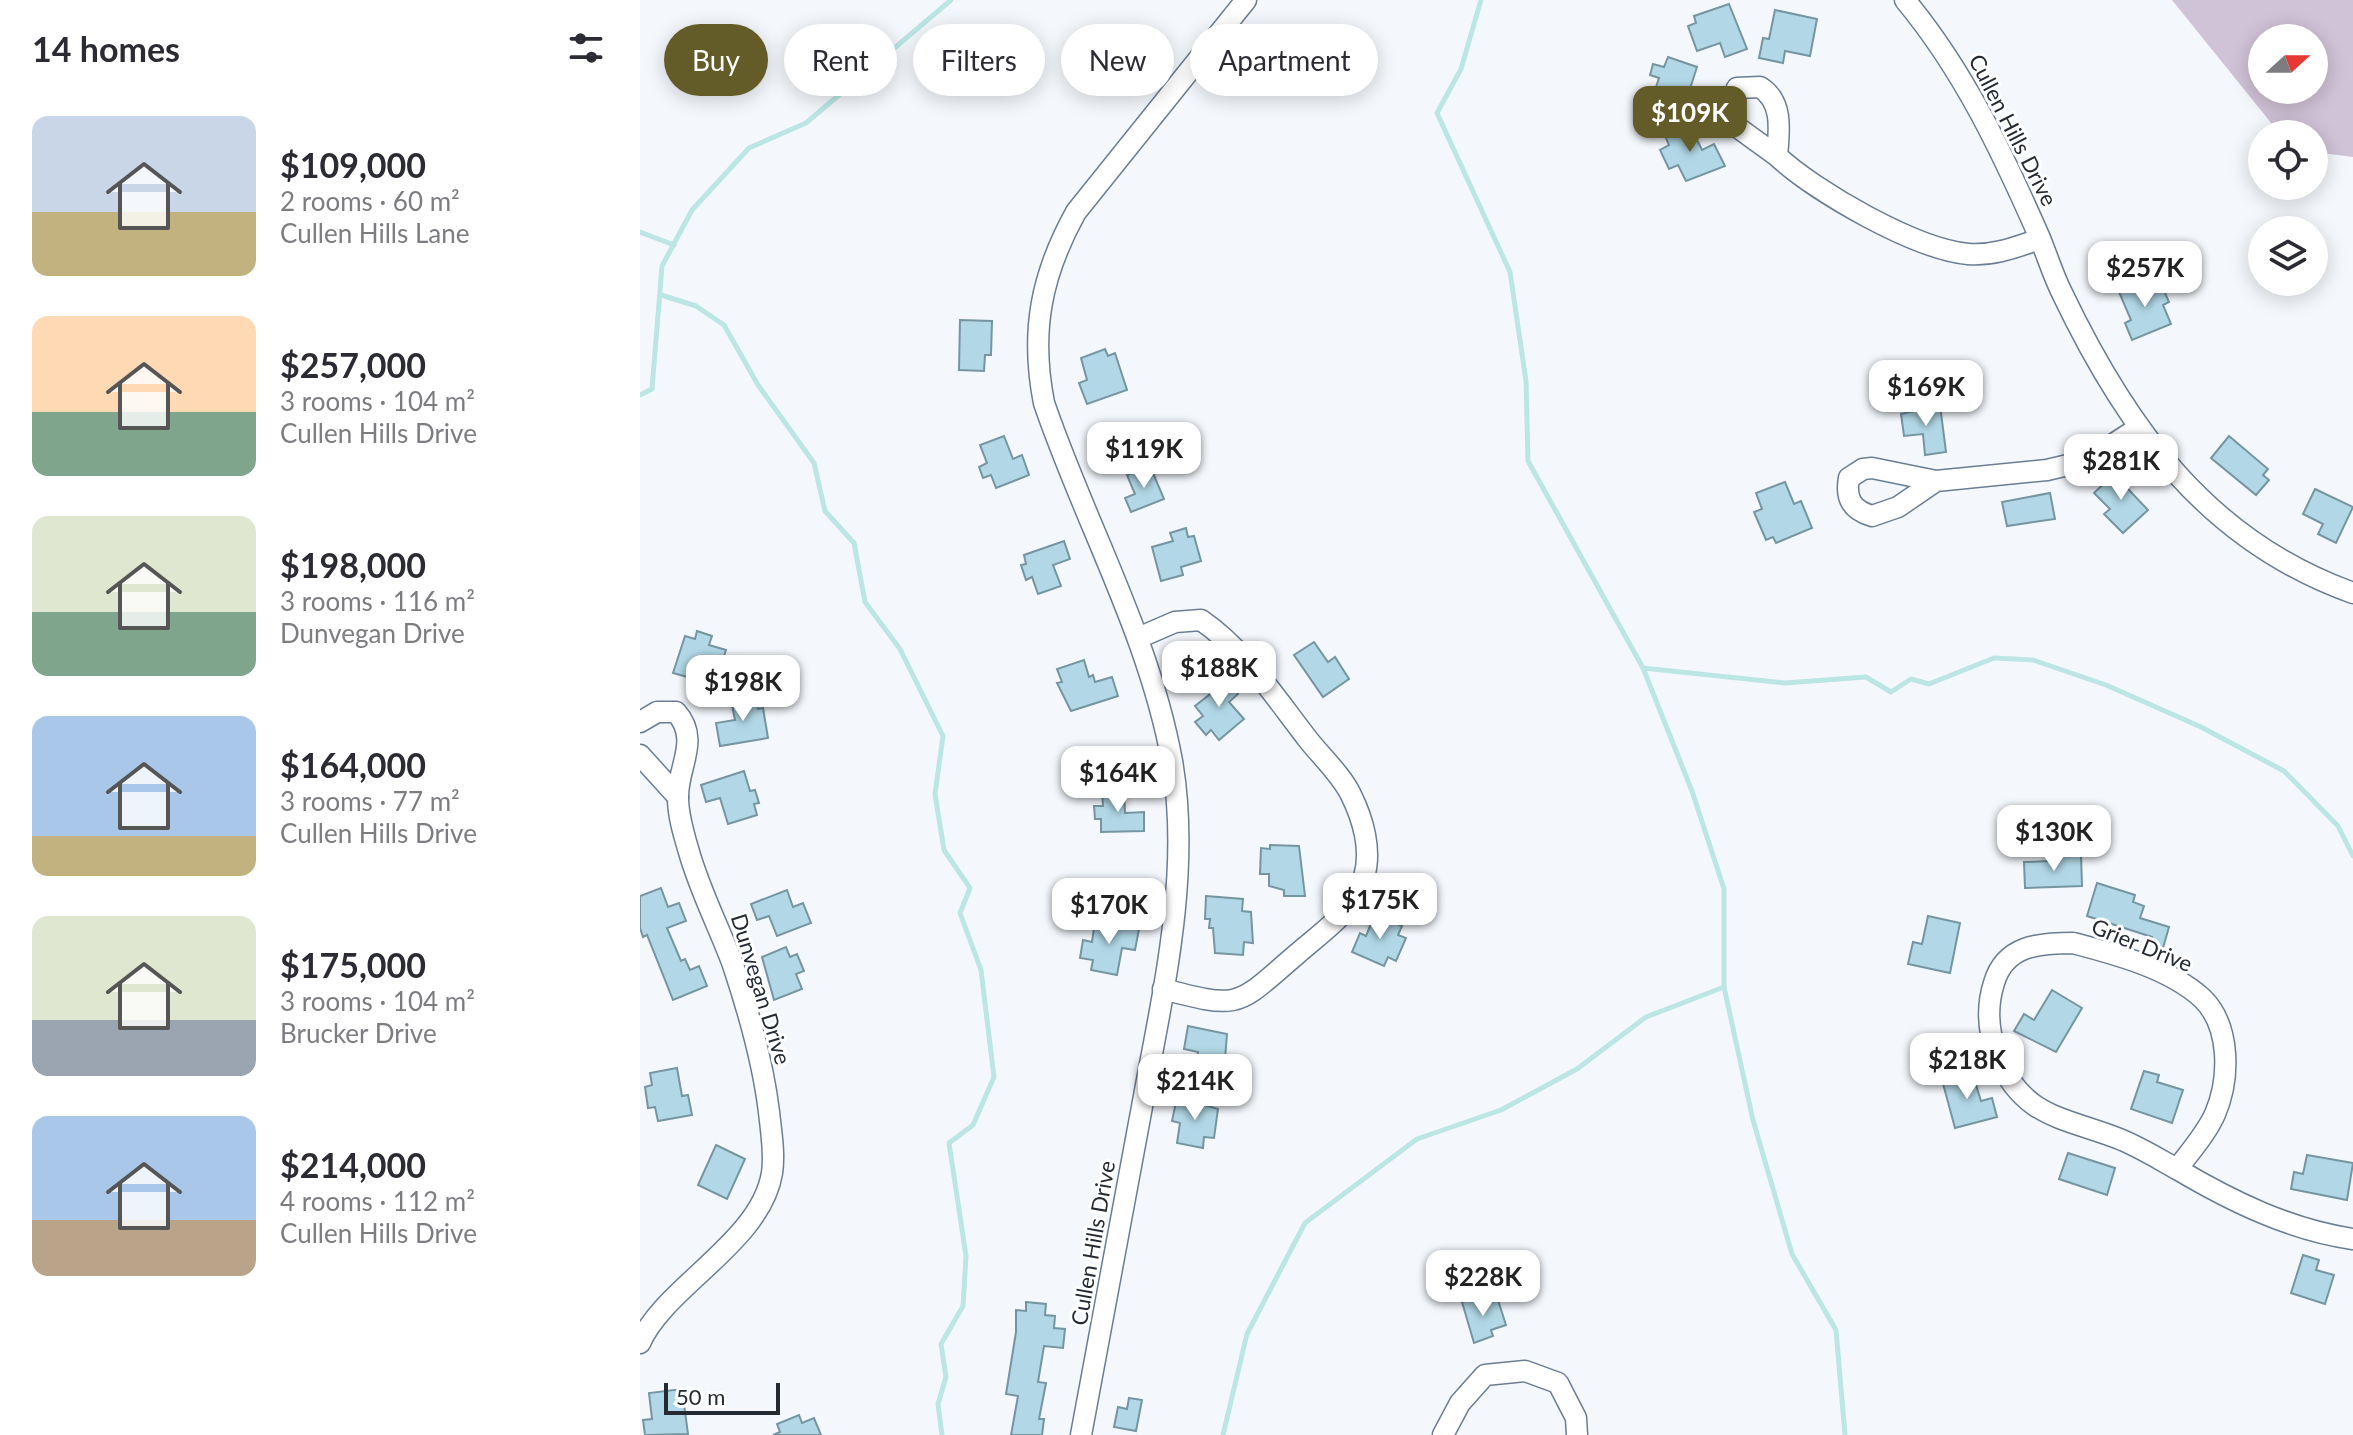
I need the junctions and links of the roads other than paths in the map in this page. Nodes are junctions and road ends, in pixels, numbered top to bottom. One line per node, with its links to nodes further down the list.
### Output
1 (1246, 0): 8 (street, Cullen Hills Drive)
2 (1905, 0): 4 (street, Cullen Hills Drive)
3 (1777, 156): 4 (street)
4 (2040, 239): 5 (street, Cullen Hills Drive)
5 (2138, 428): 6 (street); 7 (street, Cullen Hills Drive)
6 (1936, 481)
7 (2353, 593)
8 (1138, 638): 12 (street, Cullen Hills Drive); 12 (street)
9 (640, 722): 11 (street, Dunvegan Drive)
10 (640, 755): 11 (street)
11 (678, 797): 15 (street, Dunvegan Drive)
12 (1163, 989): 16 (street, Cullen Hills Drive)
13 (2177, 1169): 13 (street, Grier Drive); 14 (street, Grier Drive)
14 (2353, 1239)
15 (642, 1332)
16 (1081, 1435)
17 (1443, 1435): 18 (street)
18 (1577, 1435)

